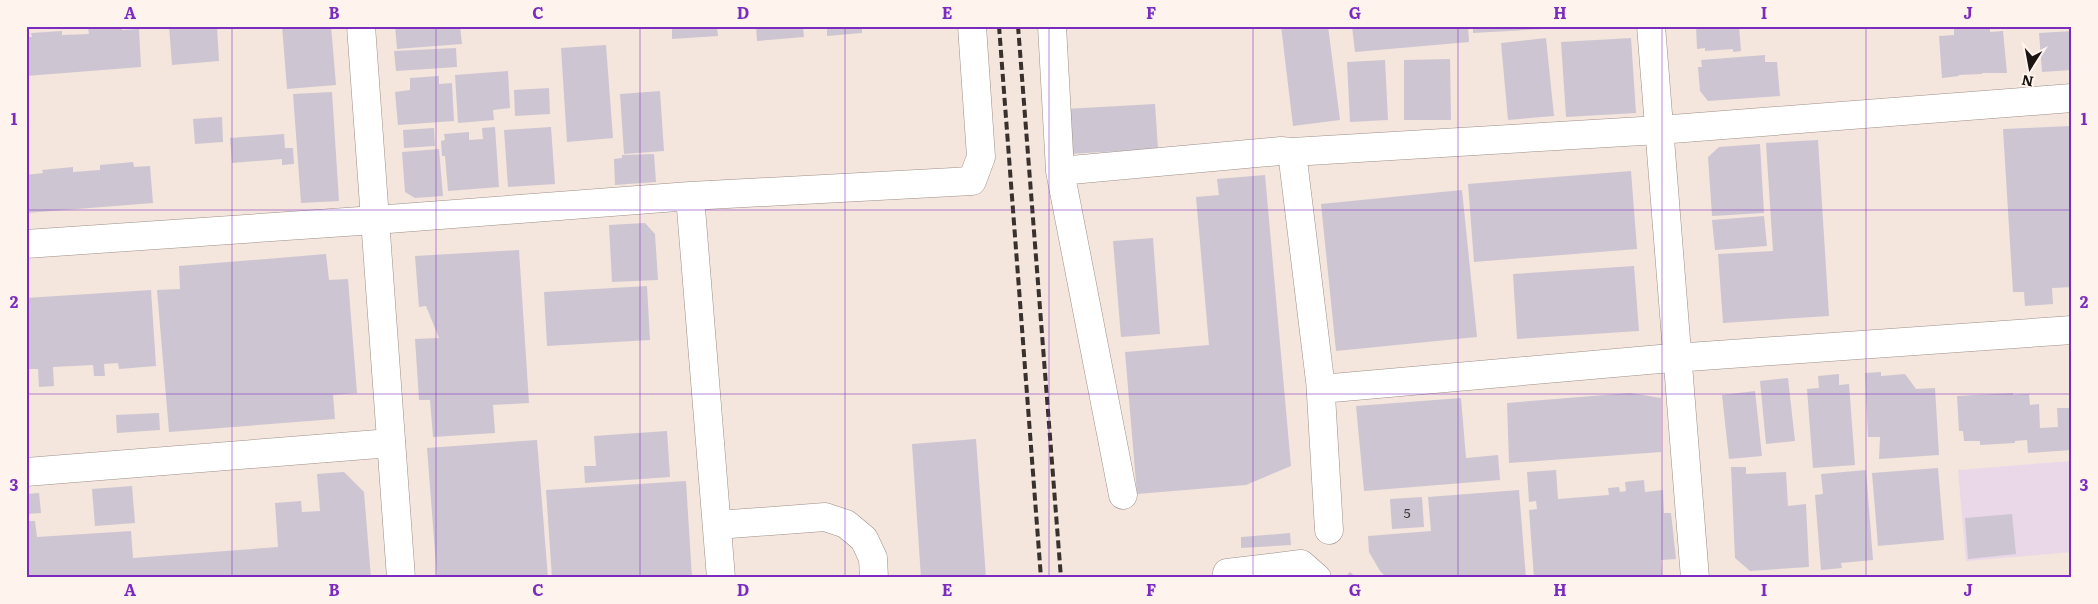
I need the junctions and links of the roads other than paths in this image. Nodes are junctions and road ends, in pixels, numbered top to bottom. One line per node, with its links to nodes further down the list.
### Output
1 (361, 26): 10 (street)
2 (972, 26): 9 (street)
3 (1052, 26): 8 (street)
4 (1651, 26): 6 (street)
5 (2072, 98): 6 (street)
6 (1659, 130): 7 (street); 13 (street)
7 (1292, 152): 8 (street); 14 (street)
8 (1060, 171): 17 (street)
9 (690, 196): 10 (street); 18 (street)
10 (375, 220): 11 (street); 15 (street)
11 (26, 244)
12 (2072, 330): 13 (street)
13 (1678, 358): 14 (street); 25 (street)
14 (1320, 378): 19 (street)
15 (391, 443): 16 (street); 20 (street)
16 (26, 472)
17 (1123, 495)
18 (717, 525): 21 (street); 22 (street)
19 (1329, 530)
20 (401, 578)
21 (721, 578)
22 (874, 578)
23 (1228, 578): 24 (street)
24 (1317, 578)
25 (1695, 578)

